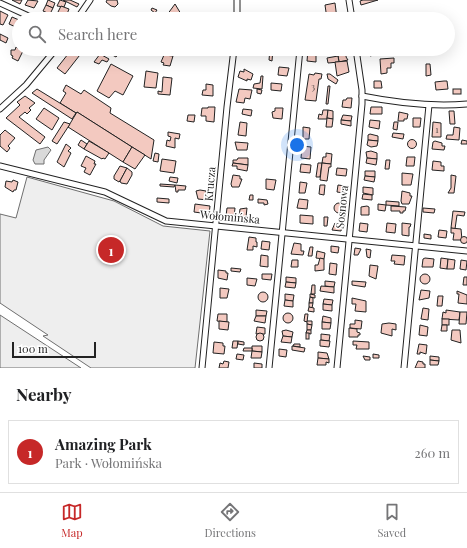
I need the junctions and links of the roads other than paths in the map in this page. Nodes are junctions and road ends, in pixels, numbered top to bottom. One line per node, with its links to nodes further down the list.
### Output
1 (90, 0): 6 (street)
2 (237, 0): 7 (street)
3 (349, 0): 8 (street)
4 (0, 3): 5 (street)
5 (20, 12)
6 (82, 12)
7 (237, 12)
8 (351, 12)
9 (50, 56): 16 (street)
10 (233, 56): 18 (street, Krucza)
11 (299, 56): 19 (street)
12 (357, 56): 13 (street, Sosnowa)
13 (362, 96): 15 (street); 20 (street, Sosnowa)
14 (467, 104): 15 (street)
15 (429, 105): 21 (street)
16 (0, 109)
17 (0, 166): 18 (street, Wołomińska)
18 (216, 226): 19 (street, Wołomińska); 23 (street, Krucza)
19 (283, 232): 20 (street, Wołomińska); 24 (street)
20 (349, 240): 21 (street, Wołomińska); 25 (street, Sosnowa)
21 (416, 246): 22 (street, Wołomińska); 26 (street)
22 (467, 251)
23 (202, 368)
24 (269, 368)
25 (337, 368)
26 (404, 368)

